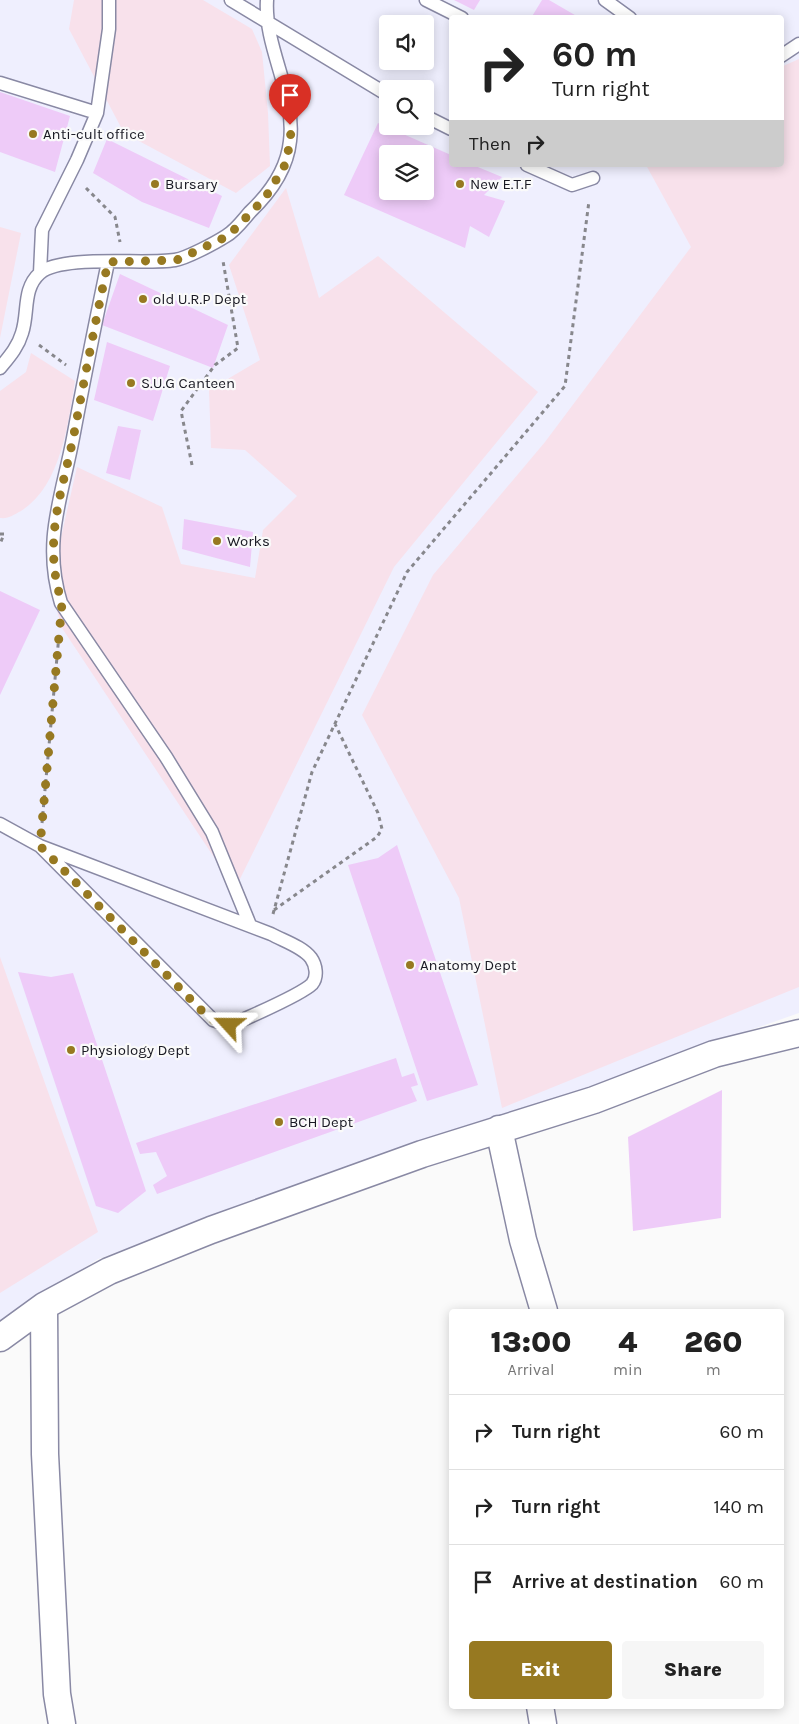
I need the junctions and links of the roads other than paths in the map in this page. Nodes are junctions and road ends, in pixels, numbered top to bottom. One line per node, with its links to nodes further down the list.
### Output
1 (109, 0): 13 (lane)
2 (231, 0): 8 (lane)
3 (267, 0): 8 (lane)
4 (426, 0): 6 (lane)
5 (605, 0): 7 (lane)
6 (456, 15)
7 (626, 15)
8 (266, 20): 12 (lane); 18 (lane)
9 (799, 44): 10 (lane)
10 (784, 54)
11 (0, 82): 13 (lane)
12 (379, 89)
13 (97, 113): 19 (lane)
14 (434, 120): 15 (lane)
15 (449, 128)
16 (532, 167): 17 (lane)
17 (593, 178)
18 (108, 262): 19 (lane); 23 (lane)
19 (40, 274): 20 (lane)
20 (0, 368)
21 (0, 824): 22 (lane)
22 (40, 846): 23 (lane); 23 (lane)
23 (250, 925)
24 (799, 1033): 25 (street)
25 (499, 1130): 26 (street); 27 (street)
26 (44, 1306): 28 (street); 30 (street)
27 (543, 1309)
28 (0, 1338)
29 (540, 1709): 31 (street)
30 (62, 1724)
31 (543, 1724)

